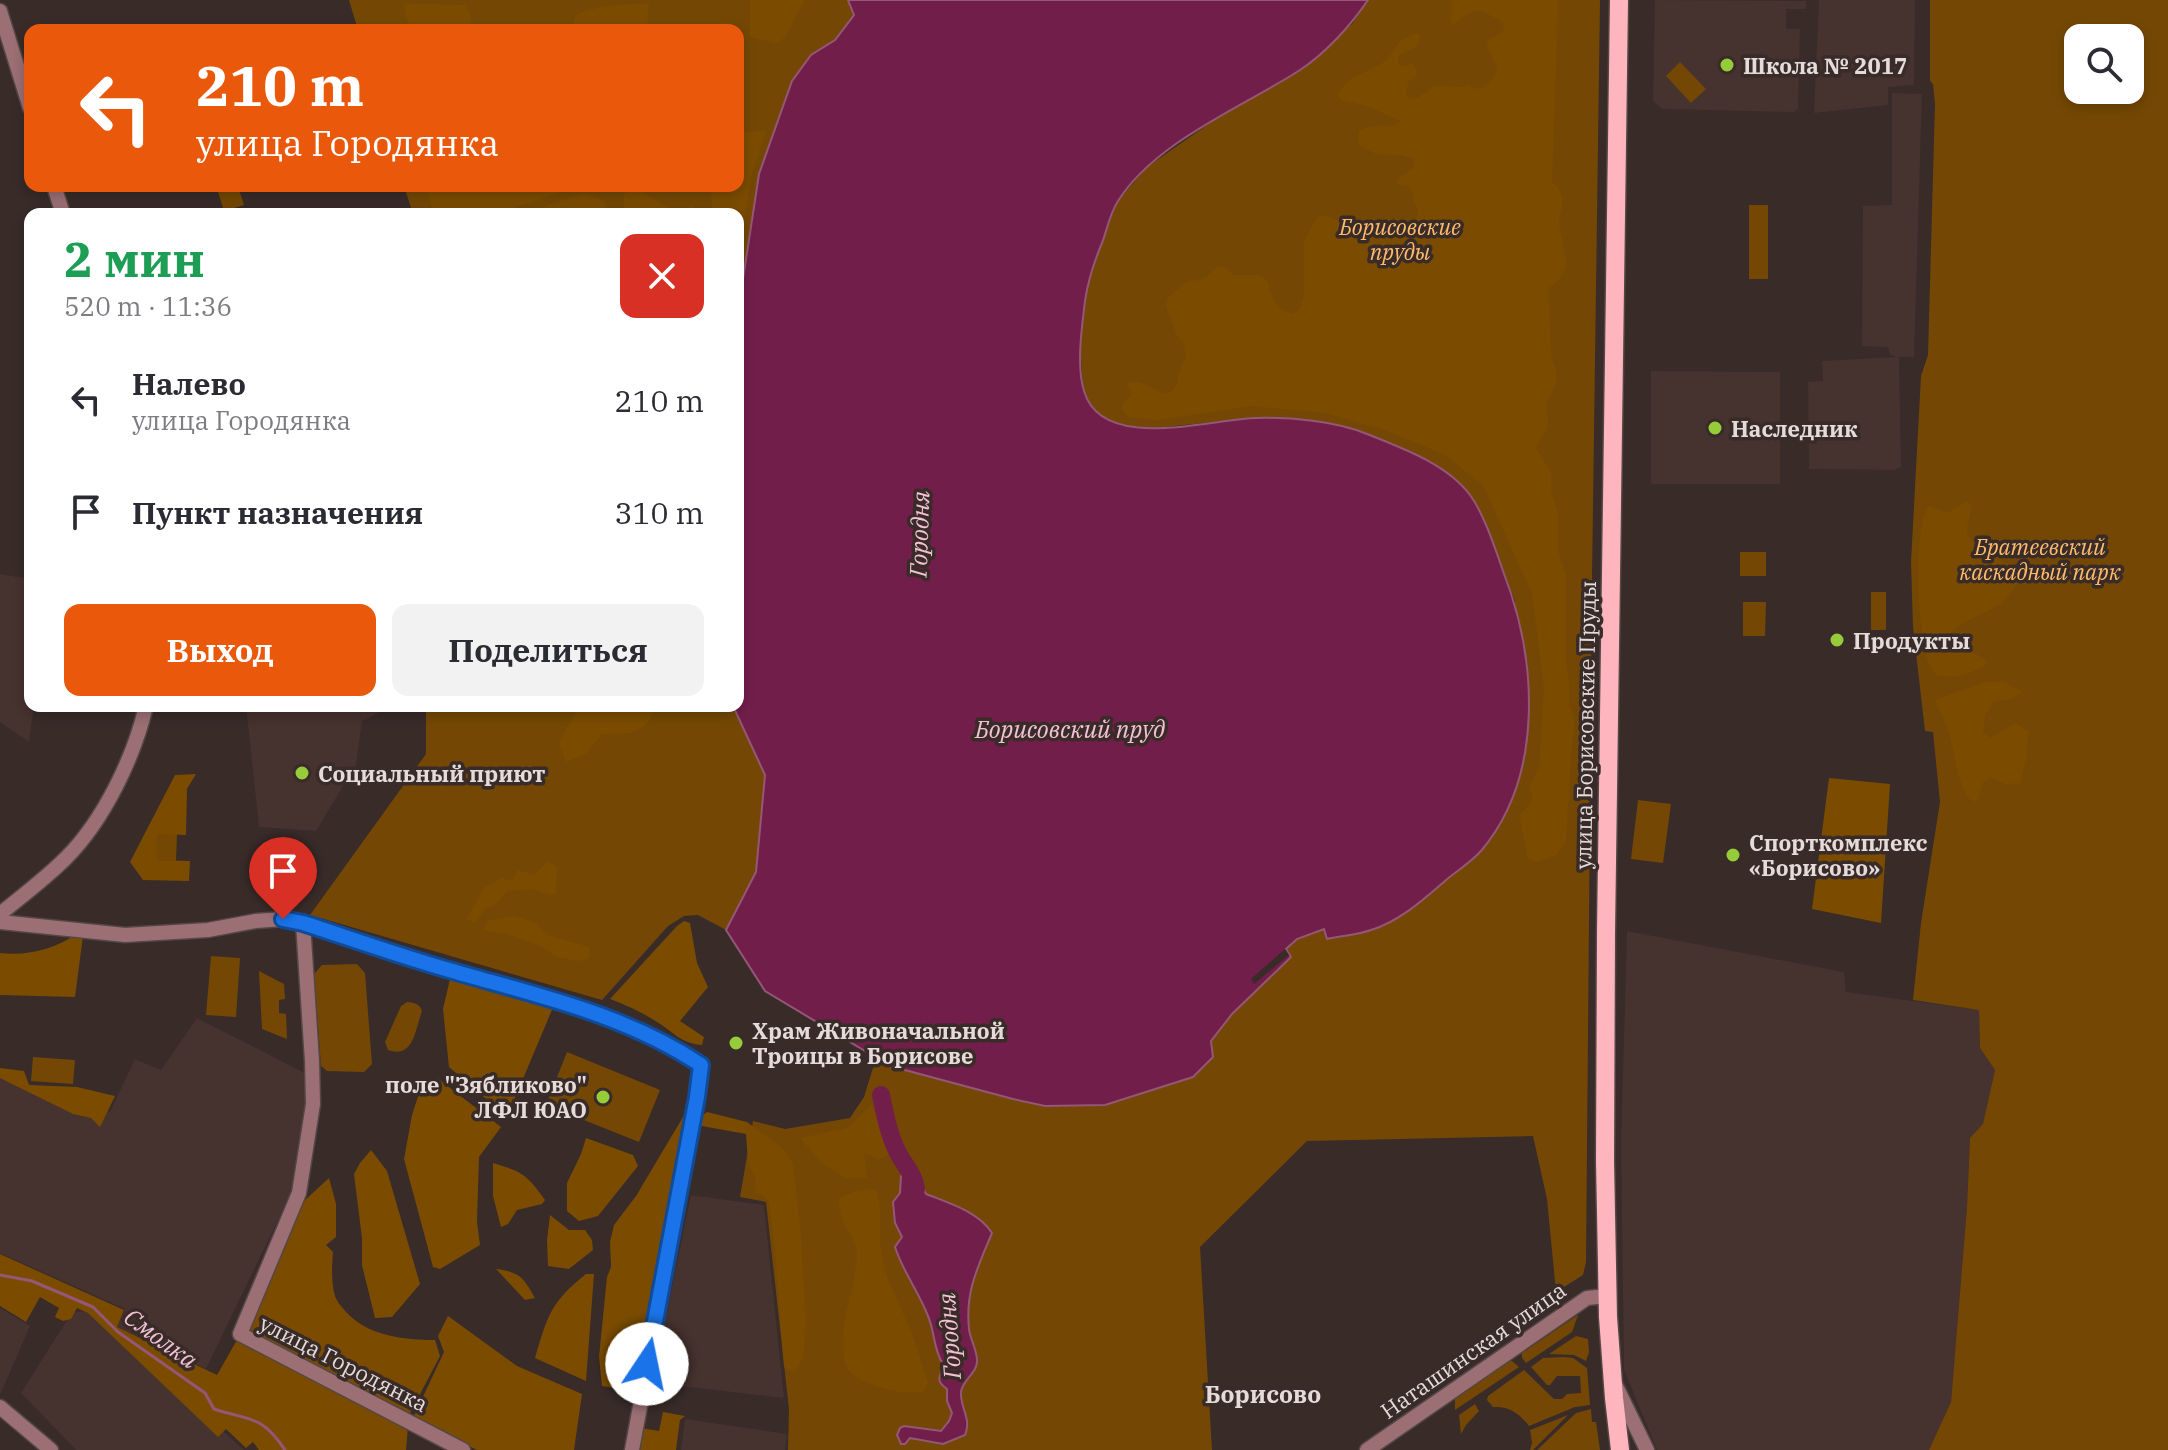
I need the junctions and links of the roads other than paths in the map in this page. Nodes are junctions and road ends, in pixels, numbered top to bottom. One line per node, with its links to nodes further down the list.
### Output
1 (1619, 0): 8 (main road, улица Борисовские Пруды)
2 (0, 11): 3 (street)
3 (24, 89)
4 (145, 712): 5 (street)
5 (0, 914)
6 (0, 922): 7 (street)
7 (303, 923): 13 (street, улица Городянка); 14 (street)
8 (1607, 1296): 9 (main road, улица Борисовские Пруды); 15 (street, Наташинская улица)
9 (1612, 1378): 11 (main road, улица Борисовские Пруды); 16 (street)
10 (0, 1407): 12 (street)
11 (1619, 1443): 16 (street)
12 (51, 1450)
13 (463, 1450)
14 (632, 1450)
15 (1367, 1450)
16 (1645, 1450)

